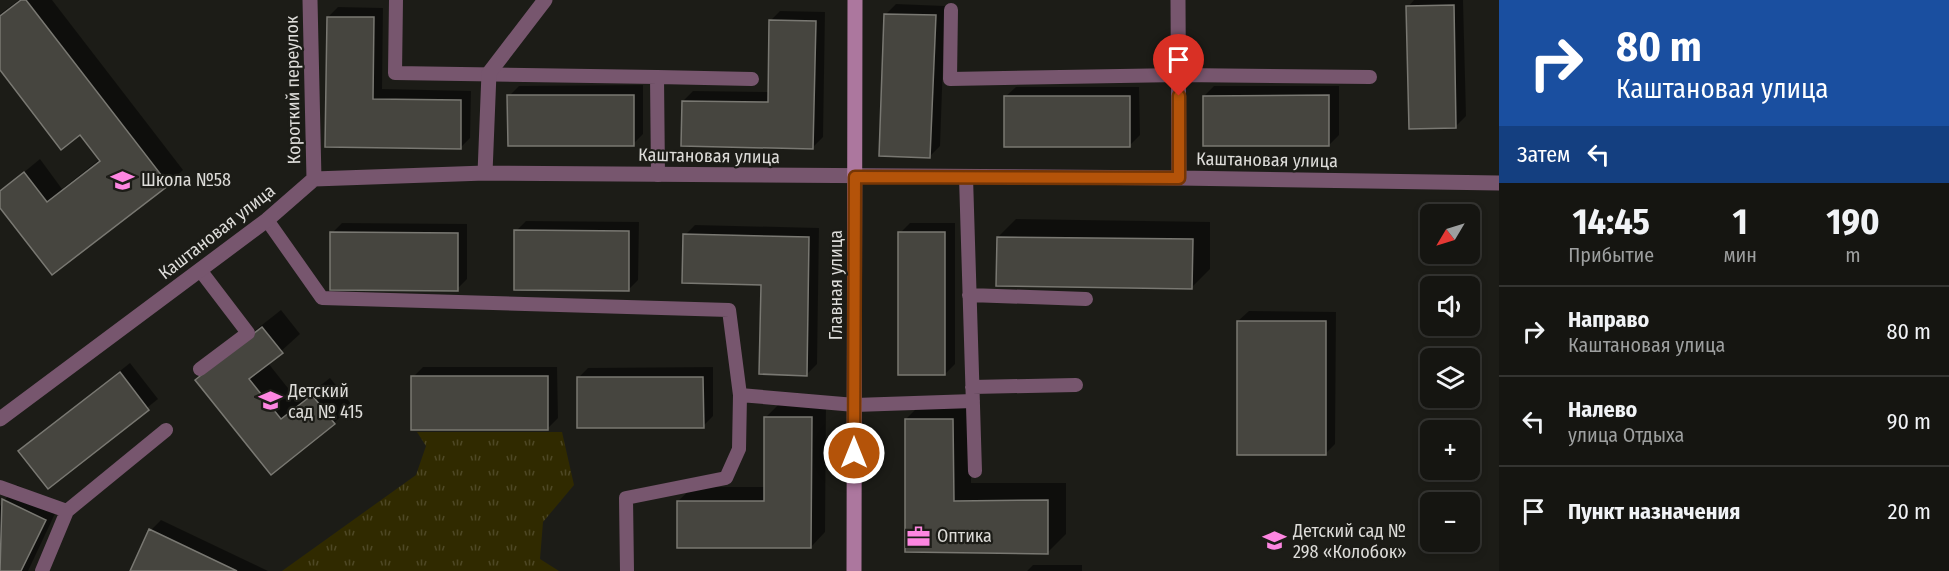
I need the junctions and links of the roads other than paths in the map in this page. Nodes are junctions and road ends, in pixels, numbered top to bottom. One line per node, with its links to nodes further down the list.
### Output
1 (310, 0): 17 (street, Короткий переулок)
2 (396, 0): 7 (lane)
3 (545, 0): 7 (street)
4 (855, 0): 14 (street, Главная улица)
5 (1178, 0): 8 (street)
6 (951, 10): 8 (lane)
7 (489, 74): 9 (lane); 12 (street)
8 (1179, 75): 10 (lane); 16 (street)
9 (657, 77): 11 (lane); 13 (lane)
10 (1370, 77)
11 (752, 79)
12 (485, 173): 13 (street, Каштановая улица); 17 (street, Каштановая улица)
13 (658, 175): 14 (street, Каштановая улица)
14 (855, 177): 15 (street, Каштановая улица); 27 (street, Главная улица)
15 (966, 177): 16 (street, Каштановая улица); 21 (lane)
16 (1179, 178): 18 (street, Каштановая улица)
17 (314, 179): 19 (street, Каштановая улица)
18 (1499, 183)
19 (267, 220): 20 (street, Каштановая улица); 26 (lane)
20 (200, 270): 23 (lane); 28 (street, Каштановая улица)
21 (969, 295): 22 (lane); 25 (lane)
22 (1086, 299)
23 (201, 369)
24 (1076, 385): 25 (lane)
25 (973, 394): 27 (lane); 30 (lane)
26 (740, 395): 27 (lane); 34 (lane)
27 (855, 405): 35 (street, Главная улица)
28 (0, 419)
29 (166, 430): 32 (lane)
30 (975, 471)
31 (0, 487): 32 (lane)
32 (67, 511): 33 (lane)
33 (42, 571)
34 (627, 571)
35 (854, 571)

